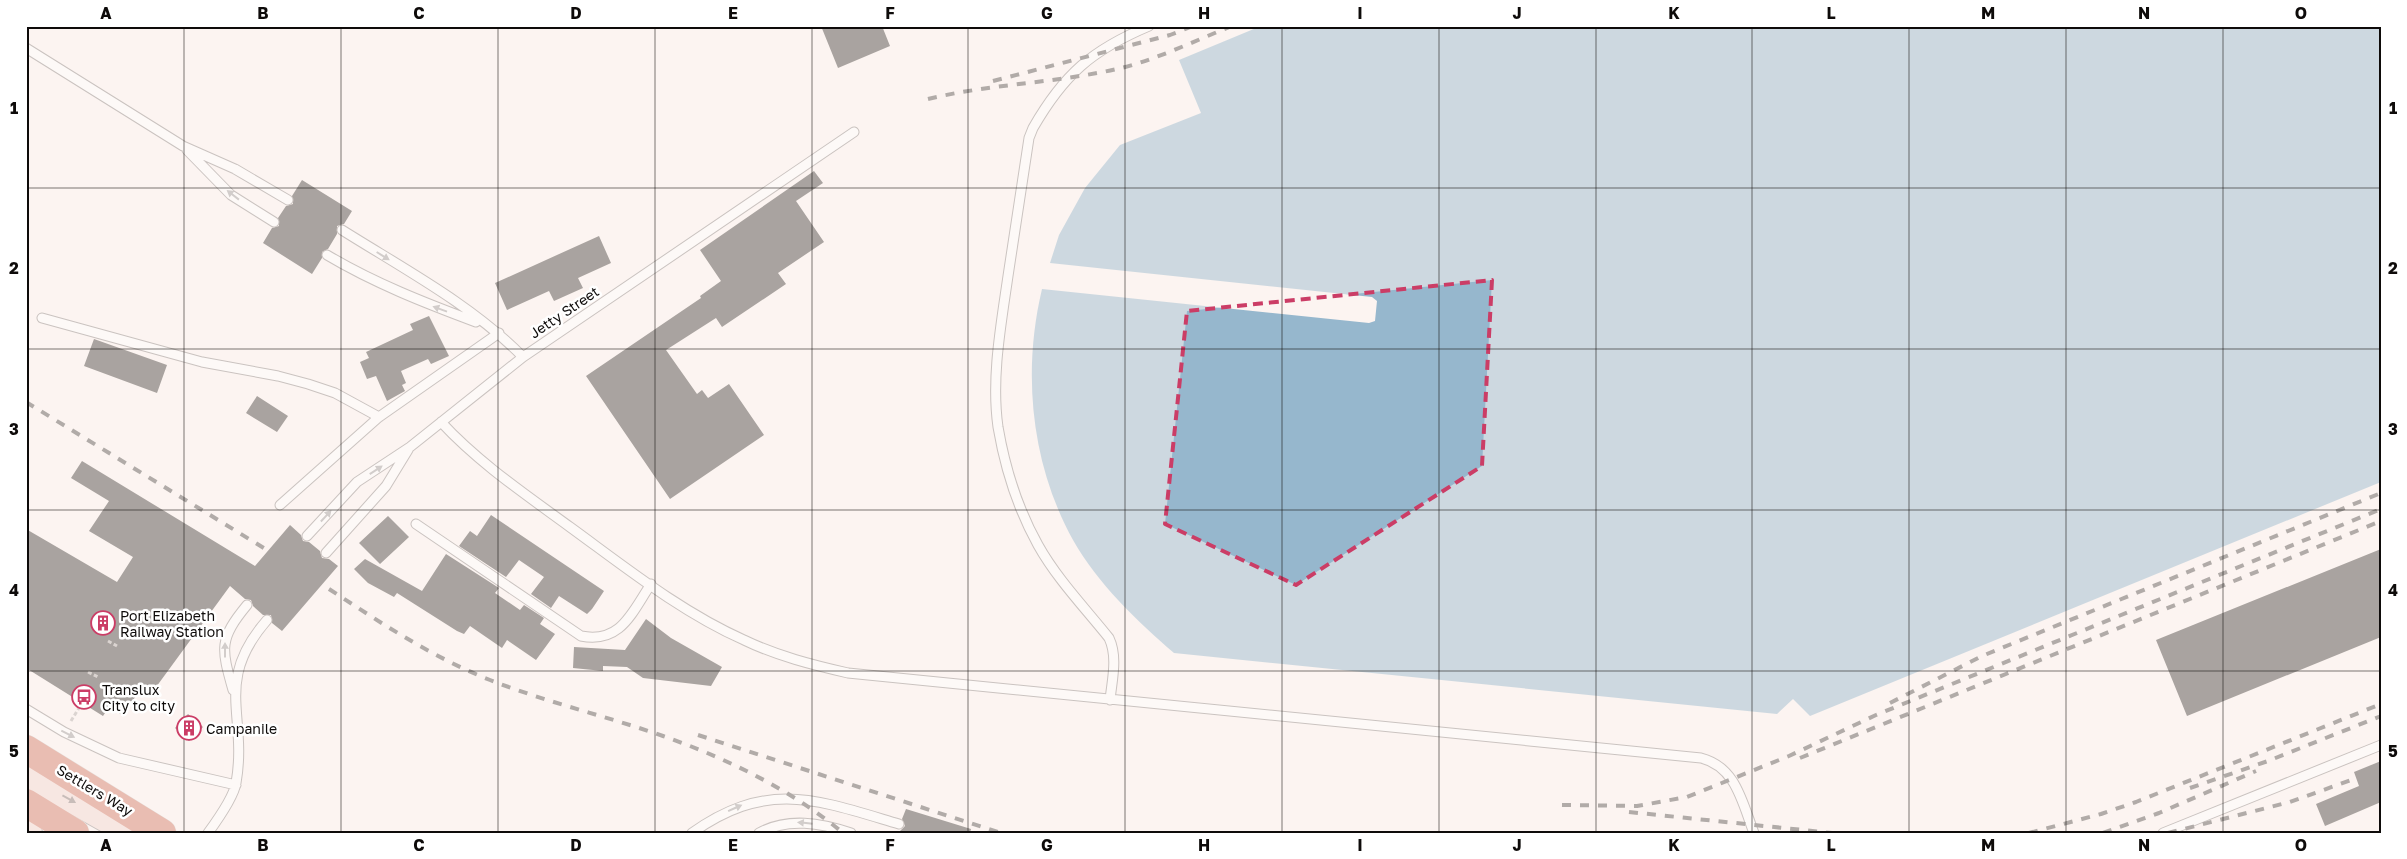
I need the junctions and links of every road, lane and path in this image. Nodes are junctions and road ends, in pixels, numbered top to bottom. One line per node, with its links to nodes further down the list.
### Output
1 (1149, 26): 28 (lane)
2 (26, 48): 4 (lane)
3 (854, 132): 12 (lane, Jetty Street)
4 (183, 146): 5 (lane); 6 (lane, one-way to 4)
5 (288, 200)
6 (274, 222)
7 (342, 230): 10 (lane, one-way to 10)
8 (327, 255): 10 (lane, one-way to 8)
9 (42, 318): 13 (lane)
10 (486, 325): 11 (lane)
11 (499, 333): 12 (lane); 13 (lane)
12 (523, 357): 14 (lane, Jetty Street)
13 (379, 417): 16 (lane)
14 (441, 422): 15 (lane, Jetty Street); 20 (lane)
15 (410, 448): 18 (lane, Jetty Street, one-way to 15); 19 (lane)
16 (280, 505)
17 (416, 524): 20 (lane)
18 (307, 536)
19 (326, 552)
20 (651, 584): 28 (lane)
21 (247, 605): 27 (lane, one-way to 21)
22 (267, 620): 27 (lane)
23 (108, 641): 24 (path)
24 (117, 646)
25 (88, 672): 26 (path)
26 (98, 677)
27 (235, 697): 35 (lane)
28 (1110, 700): 47 (lane)
29 (82, 703): 31 (path)
30 (26, 709): 31 (lane)
31 (64, 732): 35 (lane, one-way to 35)
32 (2381, 745): 48 (lane)
33 (26, 748): 42 (highway, Settlers Way)
34 (26, 775): 41 (street, one-way to 41)
35 (236, 785): 43 (lane)
36 (26, 803): 40 (highway)
37 (899, 824): 44 (lane, one-way to 37)
38 (26, 830): 39 (street)
39 (30, 833)
40 (75, 833)
41 (129, 833)
42 (162, 833)
43 (208, 833)
44 (692, 833)
45 (759, 833): 46 (lane, one-way to 45)
46 (851, 833)
47 (1754, 833)
48 (2163, 833)

